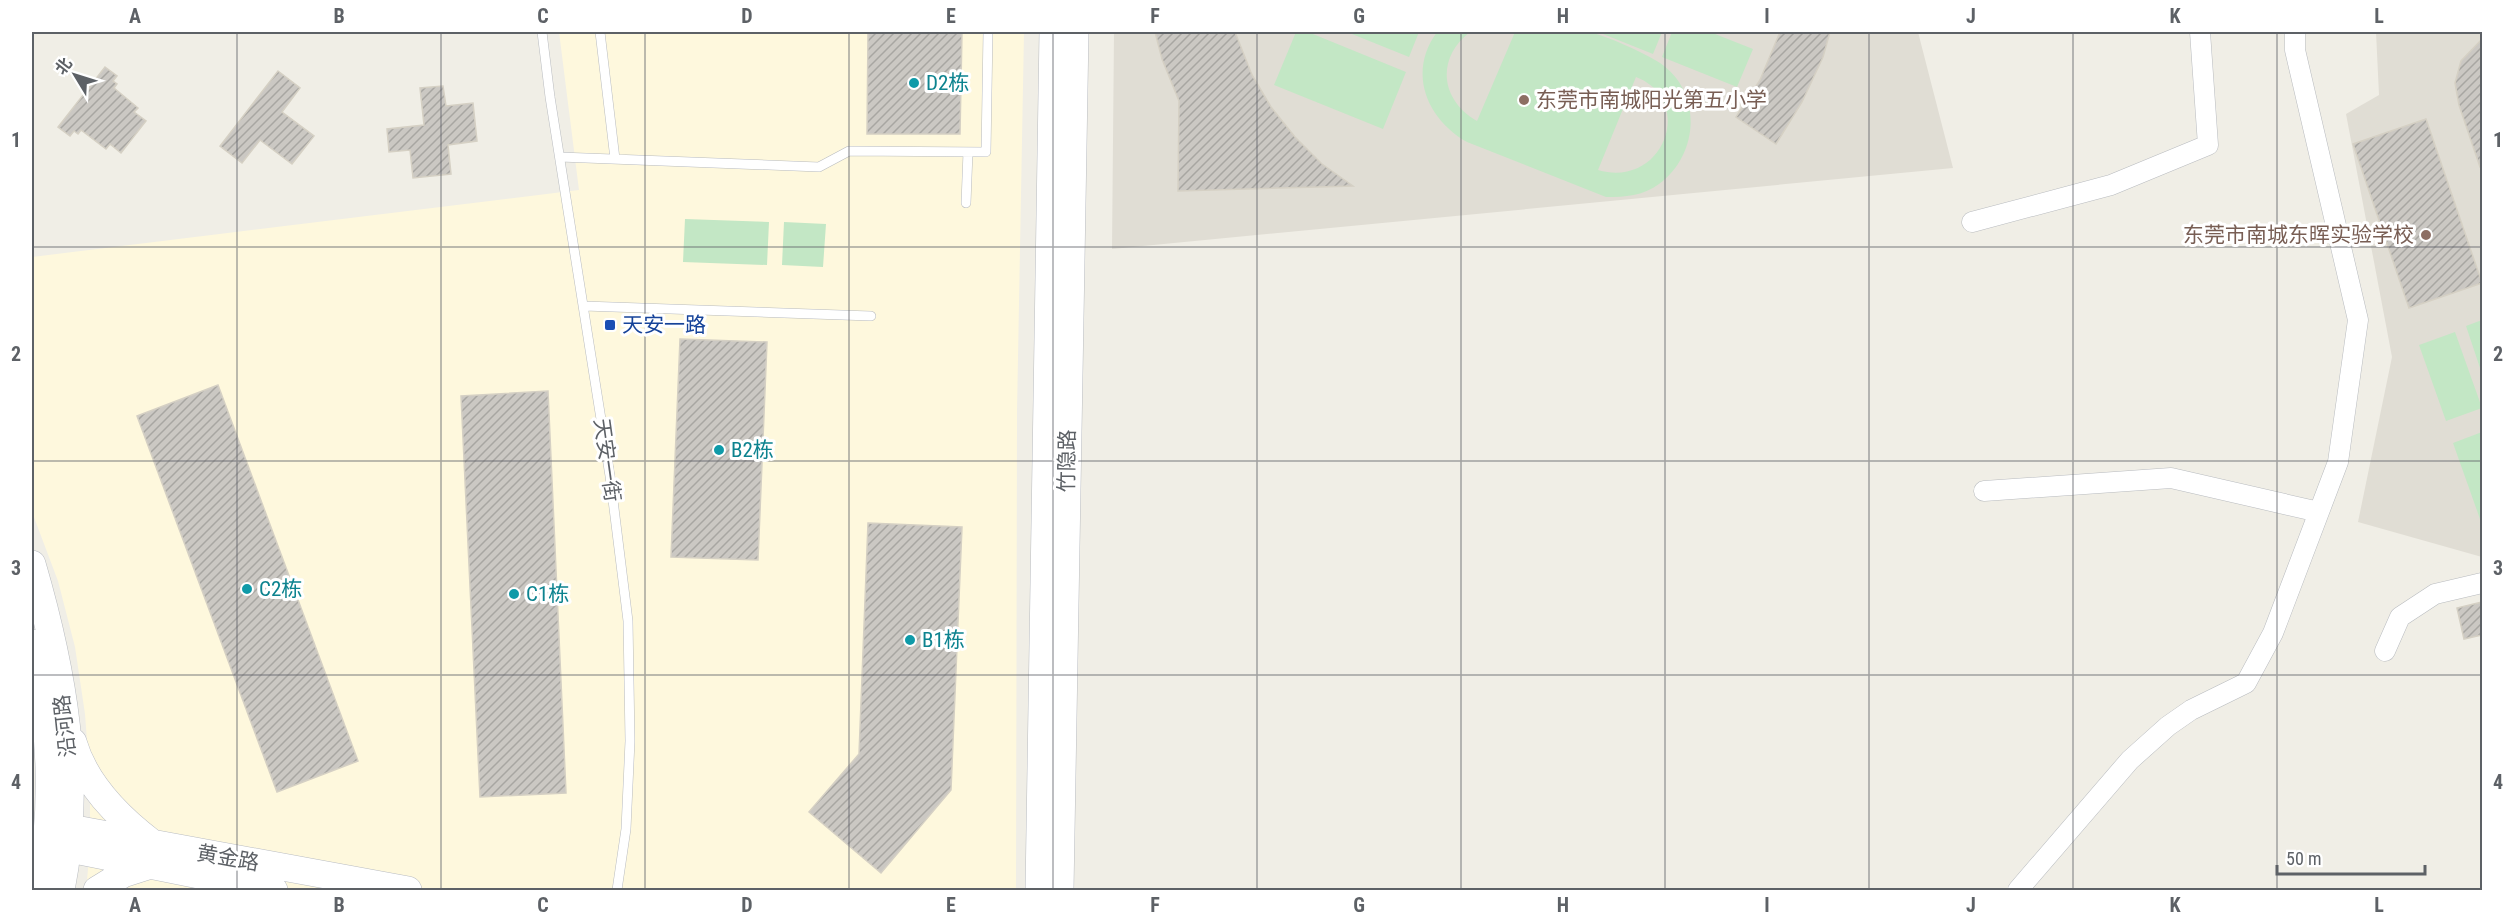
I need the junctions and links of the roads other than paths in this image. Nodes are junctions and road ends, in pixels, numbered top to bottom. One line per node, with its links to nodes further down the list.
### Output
1 (542, 32): 9 (lane, 天安一街)
2 (600, 32): 10 (lane)
3 (988, 32): 8 (lane)
4 (1053, 32): 30 (street, 竹隐路)
5 (1075, 32): 31 (street, 竹隐路)
6 (2200, 32): 12 (street)
7 (2295, 32): 16 (street)
8 (969, 152): 10 (lane); 11 (lane)
9 (560, 157): 10 (lane); 13 (lane, 天安一街)
10 (615, 159)
11 (966, 203)
12 (1972, 222)
13 (584, 306): 14 (lane); 29 (lane, 天安一街)
14 (871, 316)
15 (1984, 491): 16 (street)
16 (2319, 512): 32 (street)
17 (32, 564): 21 (street, 沿河路)
18 (2482, 583): 20 (street)
19 (32, 644): 22 (street, 沿河路)
20 (2385, 651)
21 (64, 708): 22 (street, 沿河路); 23 (street)
22 (57, 837): 23 (street, 黄金路); 24 (street, 沿河路); 25 (street, 沿河路)
23 (151, 856): 26 (street); 27 (street, 黄金路); 28 (street, 黄金路)
24 (39, 891)
25 (61, 891)
26 (97, 891)
27 (274, 891)
28 (408, 891)
29 (617, 891)
30 (1039, 891)
31 (1060, 891)
32 (2018, 891)

